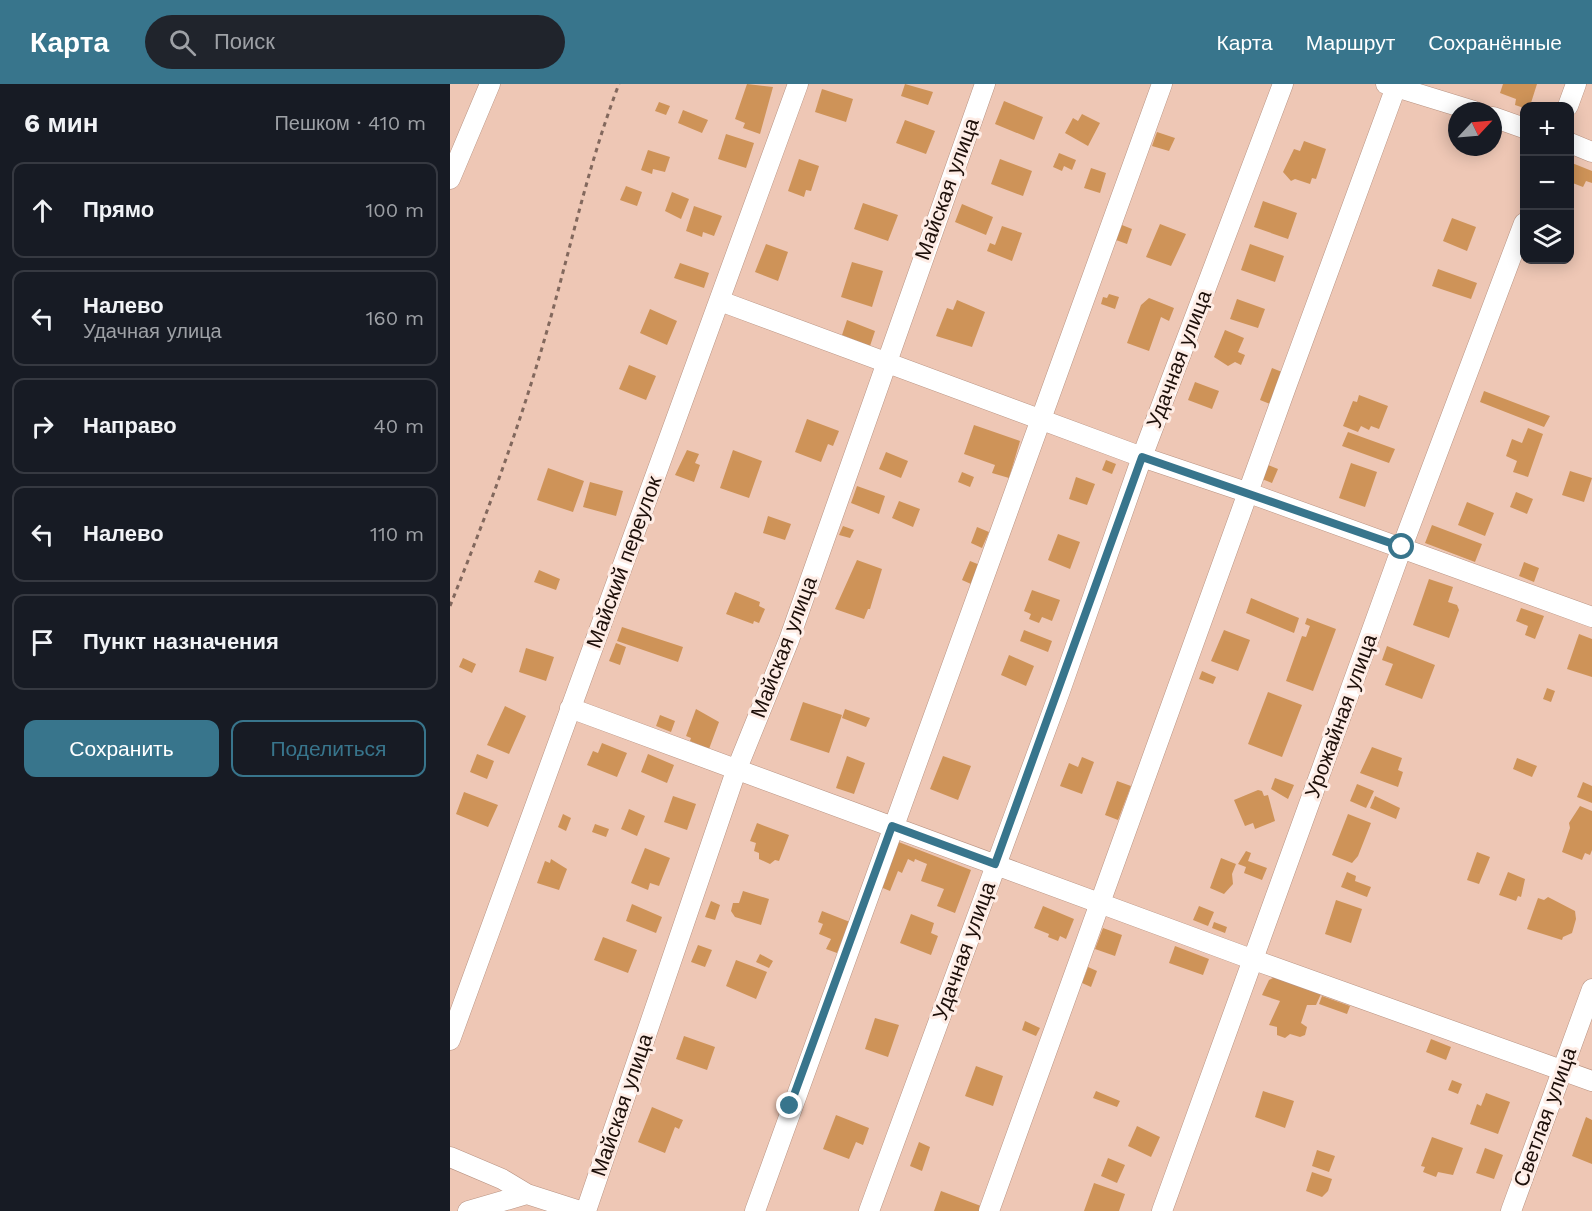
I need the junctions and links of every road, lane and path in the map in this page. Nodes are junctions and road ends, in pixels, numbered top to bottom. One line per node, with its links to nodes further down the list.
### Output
1 (490, 84): 15 (street)
2 (619, 84): 23 (path)
3 (798, 84): 17 (street, Майский переулок)
4 (985, 84): 18 (street, Майская улица)
5 (1162, 84): 19 (street)
6 (1283, 84): 20 (street, Удачная улица)
7 (1576, 84): 9 (street)
8 (1393, 85): 10 (street); 21 (street)
9 (1569, 102)
10 (1448, 103)
11 (1502, 120): 12 (street)
12 (1520, 127)
13 (1574, 145): 14 (street)
14 (1592, 152)
15 (450, 179)
16 (1520, 234): 22 (street, Урожайная улица)
17 (720, 301): 18 (street); 25 (street, Майский переулок)
18 (886, 362): 19 (street); 26 (street, Майская улица)
19 (1041, 418): 20 (street); 27 (street)
20 (1142, 457): 21 (street); 28 (street, Удачная улица)
21 (1249, 493): 22 (street); 29 (street)
22 (1402, 547): 24 (street); 30 (street, Урожайная улица)
23 (450, 606)
24 (1592, 617)
25 (570, 708): 26 (street); 32 (street, Майский переулок)
26 (736, 771): 27 (street); 39 (street, Майская улица)
27 (892, 826): 28 (street); 40 (street)
28 (995, 864): 29 (street); 41 (street, Удачная улица)
29 (1099, 903): 30 (street); 42 (street)
30 (1254, 960): 33 (street); 43 (street, Урожайная улица)
31 (1592, 989): 33 (street, Светлая улица)
32 (450, 1040)
33 (1562, 1070): 34 (street); 44 (street, Светлая улица)
34 (1592, 1082)
35 (450, 1158): 36 (street)
36 (527, 1194): 37 (street); 38 (street)
37 (468, 1211)
38 (580, 1211)
39 (586, 1211)
40 (754, 1211)
41 (869, 1211)
42 (989, 1211)
43 (1162, 1211)
44 (1511, 1211)

